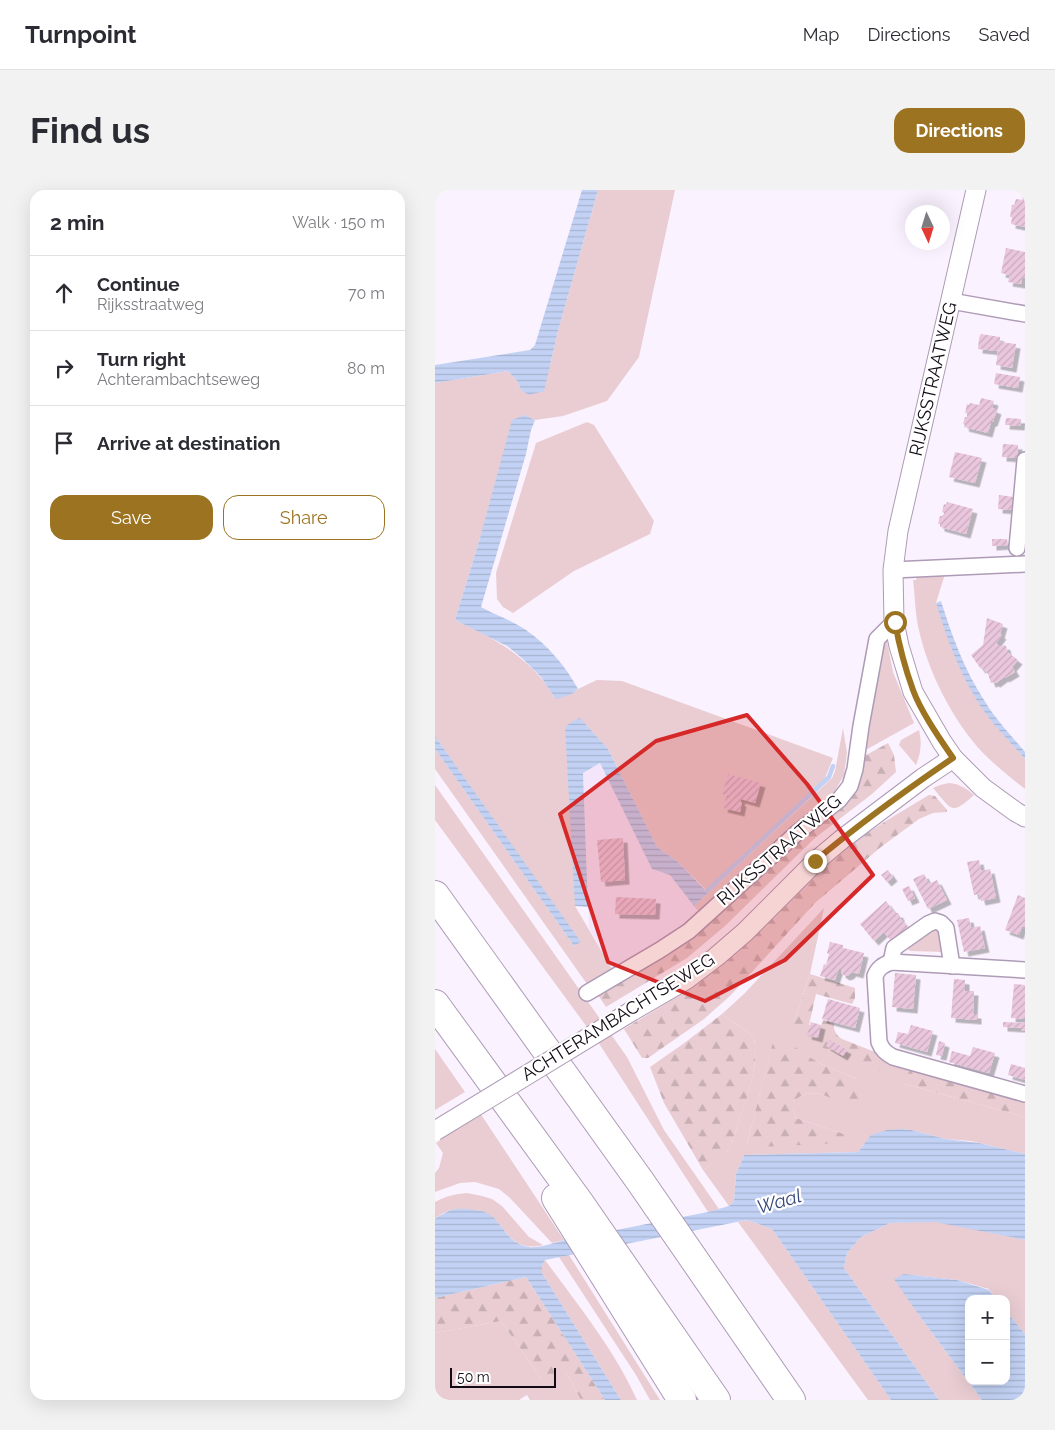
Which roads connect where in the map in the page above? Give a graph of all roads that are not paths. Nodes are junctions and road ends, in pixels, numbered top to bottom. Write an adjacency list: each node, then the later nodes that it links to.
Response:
1 (976, 190): 2 (street, RIJKSSTRAATWEG)
2 (951, 301): 3 (street); 7 (street, RIJKSSTRAATWEG)
3 (1025, 314)
4 (1025, 460): 5 (street)
5 (1017, 548)
6 (1025, 564): 7 (street)
7 (893, 570): 8 (street, RIJKSSTRAATWEG)
8 (895, 622): 9 (street, RIJKSSTRAATWEG); 15 (street, RIJKSSTRAATWEG)
9 (953, 758): 10 (street, RIJKSSTRAATWEG); 18 (street, ACHTERAMBACHTSEWEG, bridge)
10 (1025, 817)
11 (435, 895): 22 (highway)
12 (891, 962): 13 (street); 13 (street); 17 (street)
13 (952, 966): 14 (street)
14 (1025, 970)
15 (587, 993)
16 (435, 1004): 19 (highway)
17 (1025, 1094)
18 (435, 1131)
19 (622, 1282): 20 (highway); 21 (highway)
20 (681, 1400)
21 (717, 1400)
22 (791, 1400)

